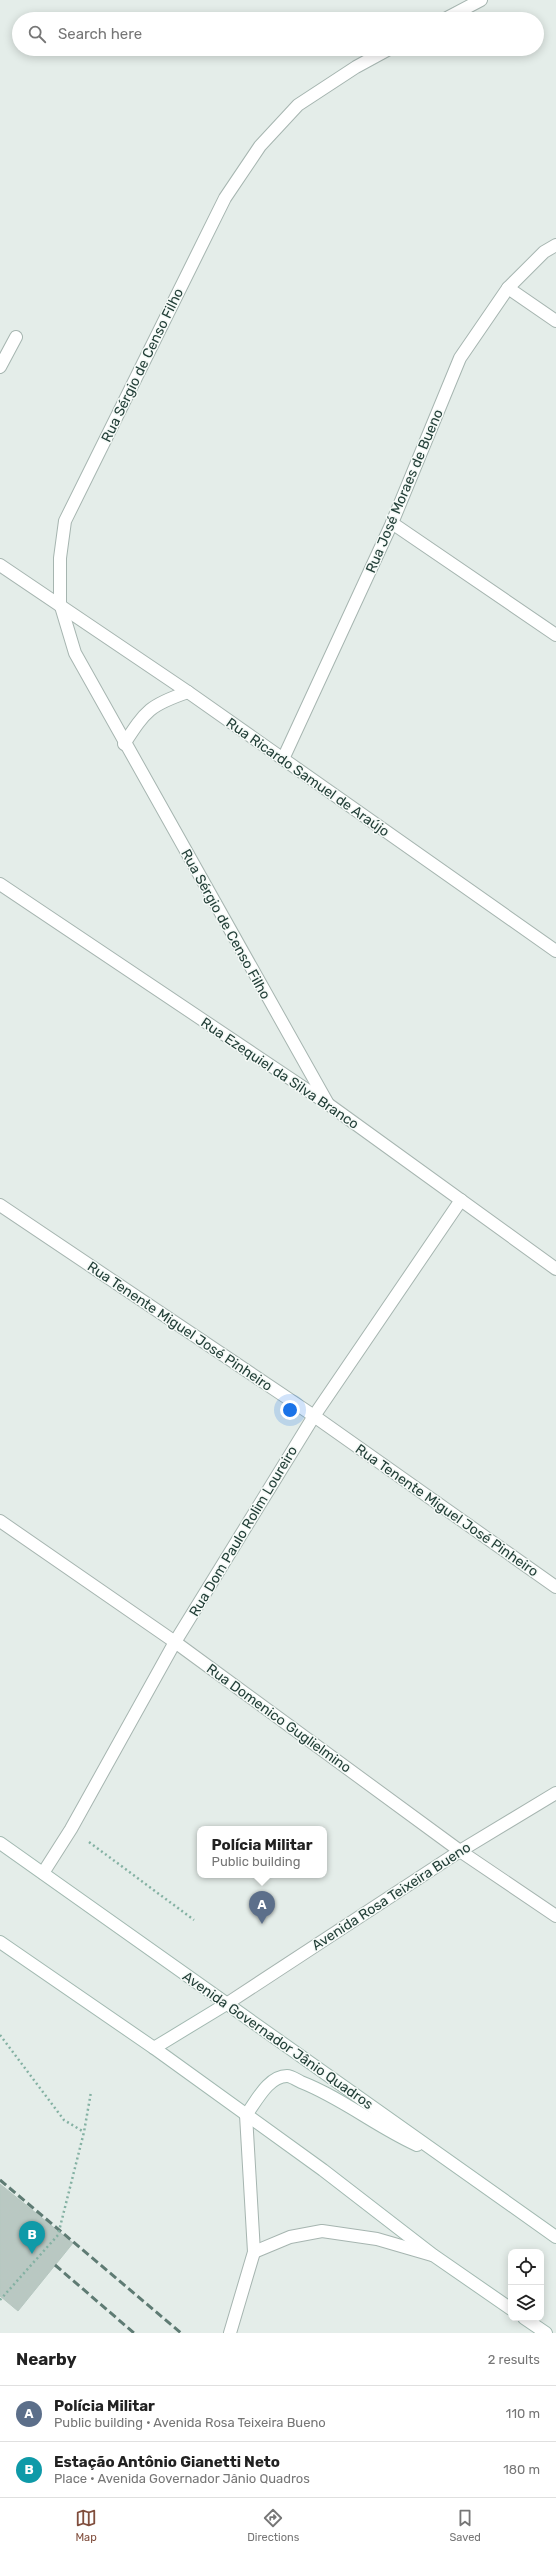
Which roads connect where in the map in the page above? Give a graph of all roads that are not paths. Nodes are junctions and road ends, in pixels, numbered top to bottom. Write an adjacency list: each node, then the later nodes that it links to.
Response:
1 (481, 0): 2 (street)
2 (459, 12)
3 (376, 56): 11 (street, Rua Sérgio de Censo Filho)
4 (556, 245): 5 (street, Rua José Moraes de Bueno)
5 (508, 288): 6 (street); 9 (street, Rua José Moraes de Bueno)
6 (556, 321)
7 (16, 337): 8 (street)
8 (0, 367)
9 (392, 523): 12 (street); 15 (street, Rua José Moraes de Bueno)
10 (0, 565): 11 (street, Rua Ricardo Samuel de Araújo)
11 (60, 604): 13 (street, Rua Ricardo Samuel de Araújo); 14 (street, Rua Sérgio de Censo Filho)
12 (556, 636)
13 (188, 692): 14 (street); 15 (street, Rua Ricardo Samuel de Araújo)
14 (124, 744): 18 (street, Rua Sérgio de Censo Filho)
15 (283, 759): 17 (street, Rua Ricardo Samuel de Araújo)
16 (0, 884): 18 (street, Rua Ezequiel da Silva Branco)
17 (556, 951)
18 (328, 1104): 19 (street, Rua Ezequiel da Silva Branco)
19 (461, 1200): 21 (street, Rua Ezequiel da Silva Branco); 22 (street, Rua Dom Paulo Rolim Loureiro)
20 (0, 1205): 22 (street, Rua Tenente Miguel José Pinheiro)
21 (556, 1269)
22 (314, 1416): 24 (street, Rua Tenente Miguel José Pinheiro); 25 (street, Rua Dom Paulo Rolim Loureiro)
23 (0, 1521): 25 (street, Rua Domenico Guglielmino)
24 (556, 1587)
25 (175, 1642): 28 (street, Rua Domenico Guglielmino); 29 (street, Rua Dom Paulo Rolim Loureiro)
26 (556, 1793): 28 (street, Avenida Rosa Teixeira Bueno)
27 (0, 1843): 29 (street, Avenida Governador Jânio Quadros)
28 (460, 1851): 30 (street, Rua Domenico Guglielmino); 32 (street, Avenida Rosa Teixeira Bueno)
29 (43, 1873): 32 (street, Avenida Governador Jânio Quadros)
30 (556, 1916)
31 (0, 1942): 33 (street)
32 (228, 2003): 33 (street, Avenida Rosa Teixeira Bueno); 35 (street, Avenida Governador Jânio Quadros)
33 (154, 2048): 34 (street)
34 (246, 2115): 35 (street); 37 (street); 38 (street)
35 (434, 2150): 36 (street, Avenida Governador Jânio Quadros)
36 (556, 2237)
37 (254, 2252): 38 (street); 42 (street)
38 (433, 2255): 39 (street)
39 (508, 2307)
40 (529, 2321): 41 (street)
41 (546, 2332)
42 (230, 2333)

